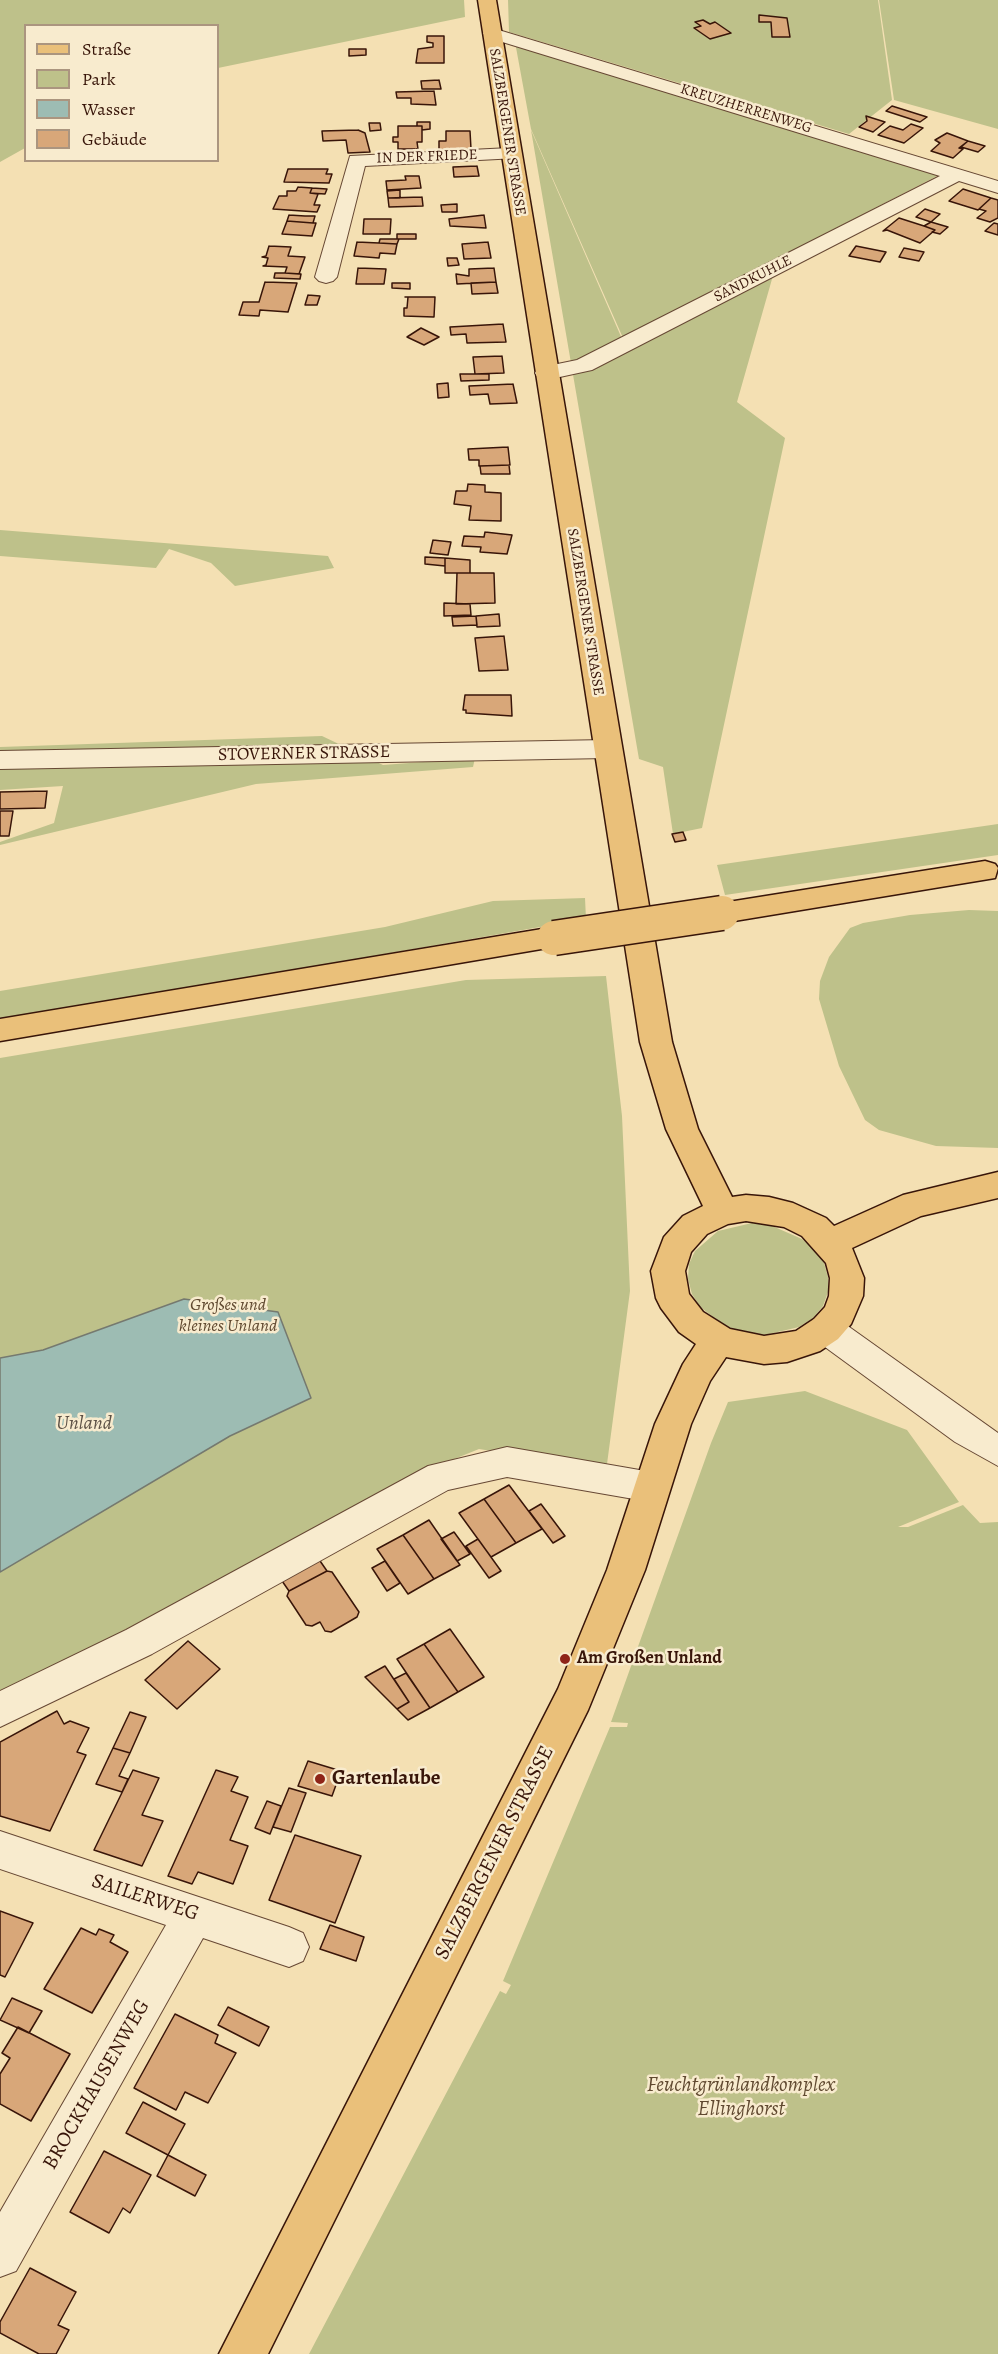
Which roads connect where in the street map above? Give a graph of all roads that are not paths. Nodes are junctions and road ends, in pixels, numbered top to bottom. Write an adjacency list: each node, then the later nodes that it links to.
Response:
1 (487, 0): 2 (main road, SALZBERGENER STRASSE)
2 (492, 33): 3 (main road, SALZBERGENER STRASSE); 4 (street, KREUZHERRENWEG)
3 (510, 154): 6 (street, IN DER FRIEDE); 7 (main road, SALZBERGENER STRASSE)
4 (956, 175): 5 (street, KREUZHERRENWEG); 7 (street, SANDKUHLE)
5 (998, 187)
6 (326, 277)
7 (546, 373): 8 (main road, SALZBERGENER STRASSE)
8 (607, 748): 9 (street, STOVERNER STRASSE); 13 (main road, SALZBERGENER STRASSE)
9 (0, 760)
10 (994, 870): 11 (main road, bridge)
11 (0, 1030)
12 (998, 1185): 14 (main road)
13 (722, 1212): 14 (main road); 16 (main road)
14 (831, 1243): 15 (main road)
15 (826, 1329): 16 (main road); 17 (street)
16 (718, 1340): 18 (main road, SALZBERGENER STRASSE)
17 (998, 1450)
18 (651, 1487): 19 (street); 24 (main road, SALZBERGENER STRASSE)
19 (0, 1710)
20 (0, 1850): 21 (street, SAILERWEG)
21 (194, 1915): 22 (street, SAILERWEG); 23 (street, BROCKHAUSENWEG)
22 (289, 1947)
23 (0, 2255)
24 (243, 2354)

